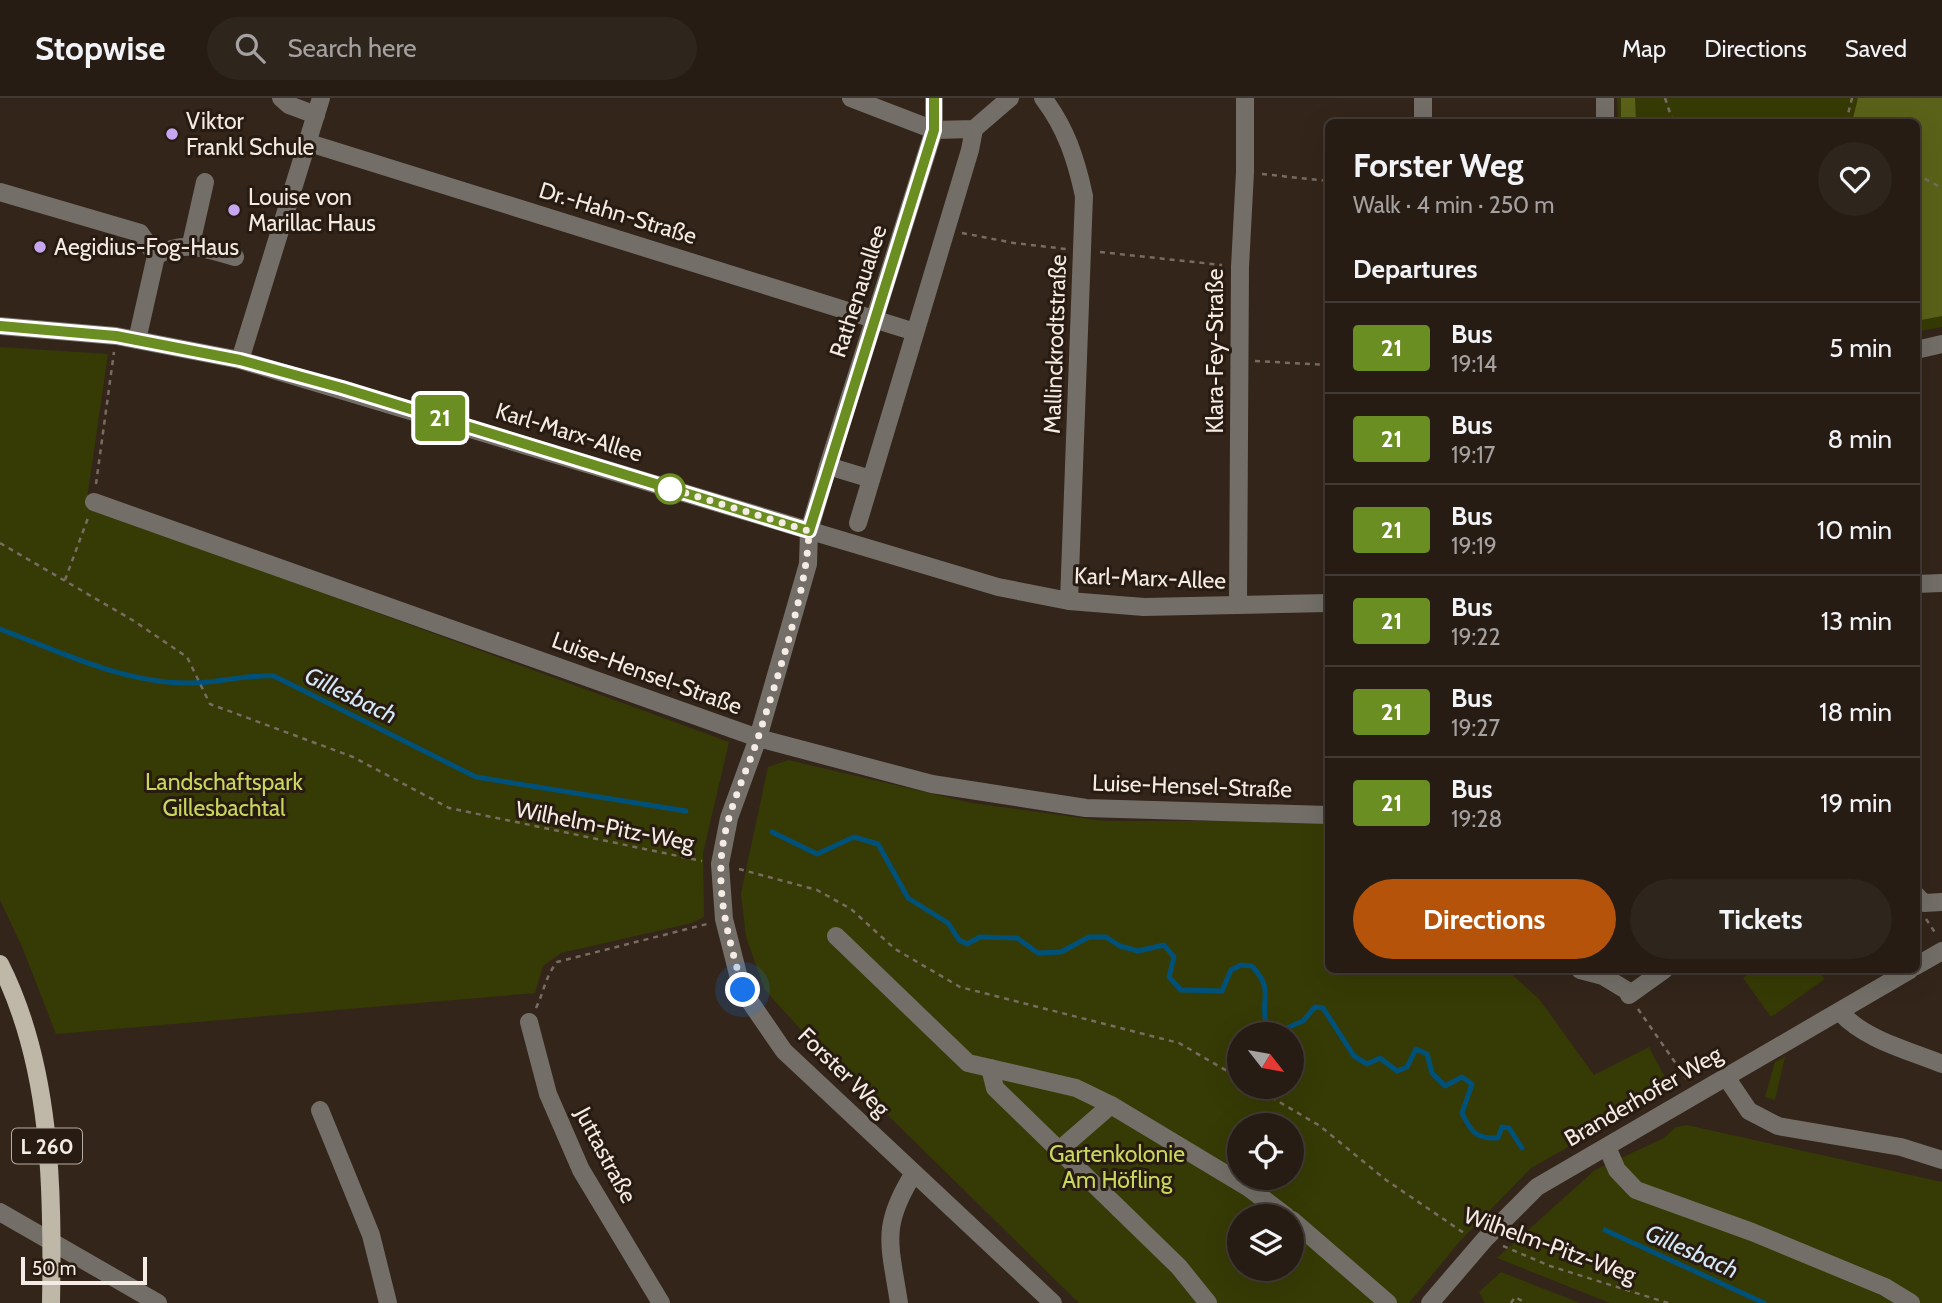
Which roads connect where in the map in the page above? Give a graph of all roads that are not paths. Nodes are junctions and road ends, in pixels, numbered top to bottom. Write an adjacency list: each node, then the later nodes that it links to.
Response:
1 (281, 98): 9 (street)
2 (851, 98): 13 (street)
3 (934, 98): 13 (street, Rathenauallee)
4 (1010, 98): 12 (street)
5 (1043, 98): 34 (street, Mallinckrodtstraße)
6 (1245, 98): 36 (street, Klara-Fey-Straße)
7 (1423, 98): 10 (street)
8 (1605, 98): 11 (street)
9 (318, 106): 14 (street)
10 (1423, 119)
11 (1605, 119)
12 (974, 129): 13 (street); 22 (street)
13 (934, 130): 20 (street, Rathenauallee)
14 (306, 142): 20 (street, Dr.-Hahn-Straße); 26 (street)
15 (205, 182): 17 (street)
16 (0, 192): 18 (street)
17 (191, 244): 18 (street); 19 (street)
18 (156, 256): 23 (street)
19 (235, 257)
20 (874, 319): 22 (street, Dr.-Hahn-Straße); 27 (street, Rathenauallee)
21 (0, 326): 23 (street, Karl-Marx-Allee)
22 (915, 332): 28 (street)
23 (137, 340): 26 (street, Karl-Marx-Allee)
24 (1942, 344): 25 (street)
25 (1920, 349)
26 (240, 360): 31 (street, Karl-Marx-Allee)
27 (828, 466): 28 (street); 31 (street, Rathenauallee)
28 (871, 479): 30 (street)
29 (94, 502): 37 (street, Luise-Hensel-Straße)
30 (858, 523)
31 (809, 531): 34 (street, Karl-Marx-Allee); 37 (street, Forster Weg)
32 (1942, 583): 33 (street)
33 (1920, 584)
34 (1069, 601): 36 (street, Karl-Marx-Allee)
35 (1325, 603): 36 (street, Karl-Marx-Allee)
36 (1238, 605)
37 (758, 738): 38 (street, Luise-Hensel-Straße); 56 (street, Forster Weg)
38 (1325, 816)
39 (836, 936): 49 (street)
40 (1942, 950): 42 (street)
41 (0, 964): 60 (main road, L 260)
42 (1920, 964)
43 (1592, 973): 44 (street)
44 (1660, 973)
45 (1905, 973): 46 (street, Branderhofer Weg)
46 (1840, 1012): 48 (street); 50 (street, Branderhofer Weg)
47 (528, 1022): 64 (street, Juttastraße)
48 (1942, 1063)
49 (990, 1068): 51 (street); 54 (street)
50 (1726, 1077): 53 (street, Branderhofer Weg); 55 (street)
51 (1111, 1105): 54 (street); 57 (street)
52 (320, 1110): 63 (street)
53 (1607, 1147): 69 (street, Branderhofer Weg); 70 (street)
54 (1058, 1151): 67 (street)
55 (1942, 1160)
56 (914, 1173): 65 (street); 66 (street, Forster Weg)
57 (1271, 1204)
58 (0, 1212): 60 (street)
59 (1304, 1230): 68 (street)
60 (52, 1243): 61 (main road, L 260); 62 (street)
61 (51, 1303)
62 (158, 1303)
63 (388, 1303)
64 (661, 1303)
65 (899, 1303)
66 (1053, 1303)
67 (1208, 1303)
68 (1388, 1303)
69 (1430, 1303)
70 (1912, 1303)

